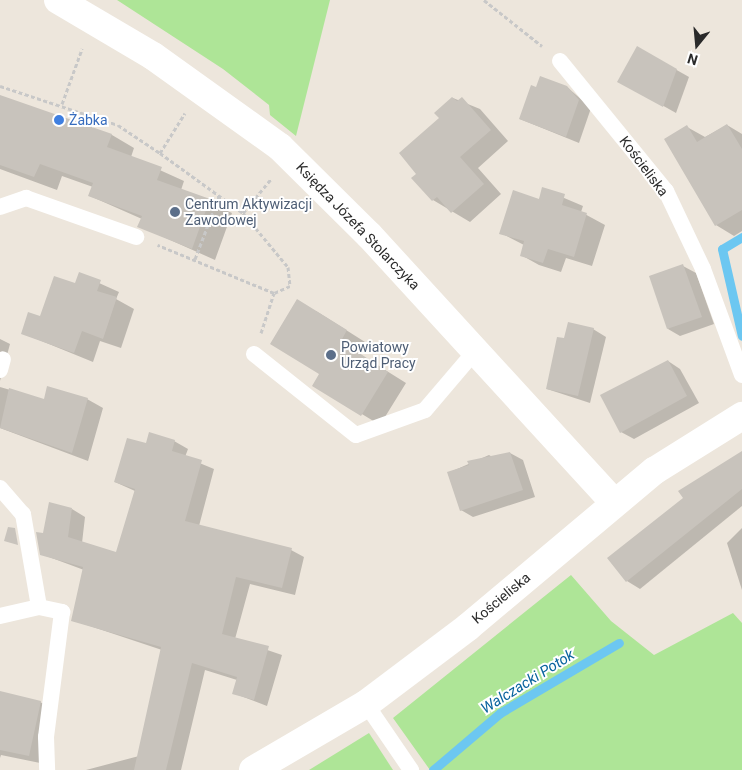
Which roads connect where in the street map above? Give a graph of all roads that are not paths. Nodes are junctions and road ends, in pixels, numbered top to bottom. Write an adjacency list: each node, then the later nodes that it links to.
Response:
1 (58, 0): 5 (street, Księdza Józefa Stolarczyka)
2 (560, 61): 7 (lane, Kościeliska)
3 (0, 207): 4 (lane)
4 (136, 237)
5 (476, 350): 6 (lane); 10 (street, Księdza Józefa Stolarczyka)
6 (254, 354)
7 (742, 375)
8 (742, 416): 10 (street, Kościeliska)
9 (0, 488): 11 (lane)
10 (614, 502): 13 (street, Kościeliska)
11 (39, 607): 12 (lane); 14 (lane)
12 (0, 616)
13 (366, 704): 15 (street, Kościeliska); 16 (lane)
14 (47, 770)
15 (253, 770)
16 (412, 770)

